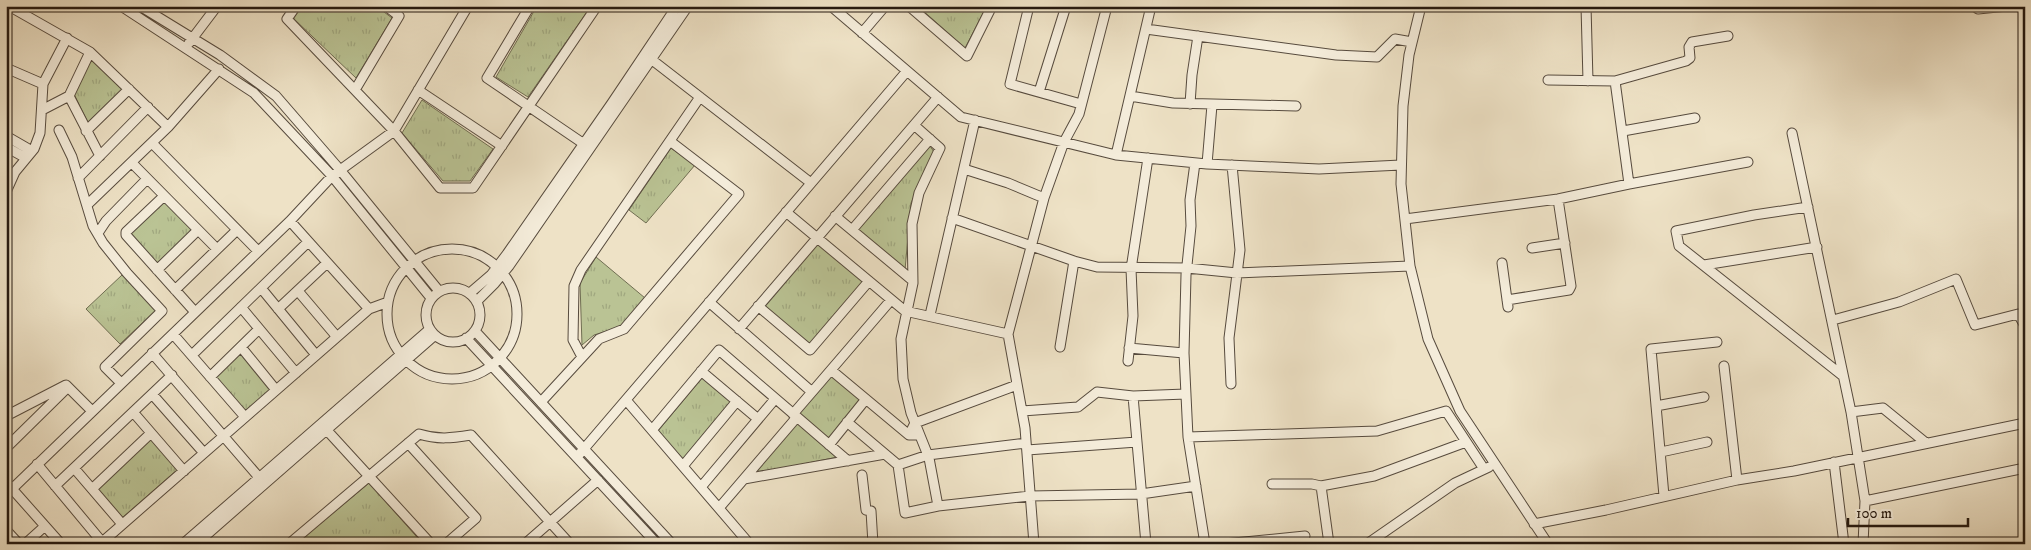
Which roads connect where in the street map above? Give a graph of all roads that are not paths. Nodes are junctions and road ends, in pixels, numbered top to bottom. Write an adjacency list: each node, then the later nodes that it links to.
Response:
1 (9, 6): 29 (street)
2 (121, 6): 31 (street)
3 (140, 6): 28 (street)
4 (217, 6): 28 (street)
5 (296, 6): 42 (street)
6 (386, 6): 42 (street)
7 (468, 6): 43 (street)
8 (530, 6): 52 (street)
9 (597, 6): 52 (street)
10 (677, 6): 33 (street)
11 (688, 6): 33 (street)
12 (830, 6): 25 (street)
13 (885, 6): 25 (street)
14 (909, 6): 15 (street)
15 (992, 6)
16 (1029, 6): 44 (street)
17 (1066, 6): 44 (street)
18 (1107, 6): 49 (street)
19 (1151, 6): 24 (street)
20 (1421, 6): 30 (street)
21 (1586, 6): 38 (street)
22 (1974, 6): 23 (street)
23 (2007, 6)
24 (1146, 29): 26 (street); 46 (street)
25 (862, 33): 36 (street)
26 (1198, 36): 30 (street); 50 (street)
27 (1728, 36): 39 (street)
28 (192, 37): 31 (street); 84 (street)
29 (67, 38): 32 (street); 40 (street)
30 (1412, 42): 82 (street)
31 (186, 47): 35 (street)
32 (90, 52): 41 (street); 45 (street)
33 (648, 57): 47 (street); 70 (street); 123 (street)
34 (6, 68): 40 (street)
35 (219, 69): 59 (street); 85 (street)
36 (906, 71): 48 (street); 88 (street)
37 (1548, 80): 38 (street)
38 (1588, 81): 39 (street)
39 (1616, 81): 63 (street)
40 (43, 84): 55 (street)
41 (128, 89): 54 (street); 61 (street)
42 (355, 90): 62 (street)
43 (418, 90): 62 (street); 71 (street)
44 (1040, 92): 49 (street)
45 (69, 96): 55 (street); 61 (street)
46 (1130, 96): 50 (street); 74 (street)
47 (700, 97): 67 (street); 88 (street)
48 (938, 97): 57 (street); 58 (street)
49 (1081, 104): 68 (street)
50 (1190, 104): 51 (street)
51 (1212, 105): 53 (street); 80 (street)
52 (529, 106): 70 (street); 71 (street)
53 (1296, 106)
54 (148, 107): 59 (street); 75 (street)
55 (42, 110): 73 (street)
56 (1695, 118): 63 (street)
57 (975, 120): 68 (street); 83 (street)
58 (914, 125): 66 (street); 97 (street)
59 (168, 127): 69 (street)
60 (59, 130): 86 (street)
61 (86, 131): 75 (street)
62 (394, 131): 71 (street); 84 (street)
63 (1623, 131): 89 (street)
64 (1792, 133): 95 (street)
65 (6, 136): 73 (street)
66 (930, 140): 103 (street); 125 (street)
67 (670, 142): 162 (street); 162 (street)
68 (1064, 142): 74 (street); 92 (street)
69 (152, 144): 79 (street); 102 (street)
70 (584, 144): 123 (street)
71 (502, 146)
72 (6, 147): 73 (street)
73 (29, 155): 90 (street)
74 (1116, 155): 76 (street)
75 (100, 156): 86 (street)
76 (1148, 158): 78 (street); 120 (street)
77 (1748, 162): 89 (street)
78 (1195, 163): 80 (street); 121 (street)
79 (132, 164): 87 (street); 94 (street)
80 (1207, 164): 81 (street)
81 (1232, 165): 82 (street); 124 (street)
82 (1401, 165): 99 (street)
83 (964, 169): 92 (street); 98 (street)
84 (341, 171): 85 (street); 113 (street)
85 (332, 176): 100 (street); 118 (street)
86 (78, 178): 94 (street)
87 (147, 179): 91 (street); 104 (street)
88 (811, 183): 96 (street)
89 (1629, 184): 93 (street)
90 (6, 192)
91 (164, 196): 101 (street); 122 (street)
92 (1044, 198): 108 (street)
93 (1558, 199): 99 (street); 107 (street)
94 (87, 205): 104 (street)
95 (1808, 207): 109 (street); 117 (street)
96 (786, 212): 105 (street); 136 (street)
97 (835, 216): 103 (street); 105 (street)
98 (952, 218): 108 (street); 143 (street)
99 (1405, 219): 119 (street)
100 (290, 221): 106 (street); 112 (street)
101 (198, 230): 111 (street); 122 (street)
102 (237, 230): 111 (street); 112 (street)
103 (852, 230): 125 (street)
104 (98, 234): 174 (street)
105 (816, 237): 126 (street); 137 (street)
106 (308, 242): 116 (street); 127 (street)
107 (1565, 243): 110 (street); 115 (street)
108 (1032, 247): 114 (street); 151 (street)
109 (1817, 247): 117 (street); 144 (street)
110 (1532, 248)
111 (217, 249): 128 (street)
112 (258, 252): 142 (street)
113 (413, 261): 118 (street); 123 (street); 130 (street)
114 (1074, 261): 120 (street); 156 (street)
115 (1502, 262)
116 (327, 263): 129 (street); 140 (street)
117 (1704, 265): 172 (street)
118 (405, 266): 132 (street); 135 (street)
119 (1410, 266): 124 (street); 226 (street)
120 (1131, 268): 121 (street); 157 (street)
121 (1187, 268): 124 (street); 159 (street)
122 (157, 270): 128 (street)
123 (500, 270): 131 (street); 134 (street); 164 (street)
124 (1237, 273): 175 (street)
125 (912, 280): 141 (street)
126 (869, 281): 133 (street); 137 (street)
127 (261, 288): 138 (street); 139 (street)
128 (175, 290): 142 (street)
129 (298, 291): 139 (street); 152 (street)
130 (439, 291): 131 (street); 132 (street)
131 (470, 294): 134 (street)
132 (431, 298): 149 (street)
133 (891, 300): 141 (street); 168 (street)
134 (477, 301): 148 (street)
135 (388, 302): 140 (street); 163 (street)
136 (708, 302): 146 (street); 186 (street)
137 (758, 306): 146 (street)
138 (241, 308): 147 (street); 161 (street)
139 (278, 309): 160 (street)
140 (369, 309): 152 (street)
141 (905, 311): 143 (street); 200 (street)
142 (195, 312): 150 (street)
143 (930, 315): 151 (street)
144 (1833, 320): 145 (street); 172 (street)
145 (2025, 326)
146 (739, 328): 179 (street)
147 (259, 329): 155 (street); 170 (street)
148 (475, 331): 153 (street); 164 (street)
149 (432, 332): 153 (street); 163 (street)
150 (173, 334): 158 (street); 161 (street)
151 (1008, 334): 176 (street)
152 (337, 337): 160 (street)
153 (466, 338): 166 (street)
154 (1717, 342): 189 (street)
155 (240, 347): 173 (street); 178 (street)
156 (1060, 347)
157 (1129, 348): 159 (street); 165 (street)
158 (152, 353): 171 (street); 174 (street)
159 (1184, 353): 181 (street)
160 (316, 355): 170 (street)
161 (192, 356): 173 (street)
162 (582, 357): 188 (street)
163 (403, 358): 166 (street); 201 (street)
164 (500, 358): 166 (street); 188 (street)
165 (1128, 361)
166 (492, 366): 221 (street)
167 (1724, 366): 238 (street)
168 (831, 370): 179 (street); 185 (street)
169 (701, 371): 184 (street); 187 (street); 202 (street)
170 (296, 373): 178 (street)
171 (172, 376): 180 (street); 205 (street)
172 (1844, 376): 193 (street)
173 (210, 377): 196 (street)
174 (121, 383): 190 (street)
175 (1231, 384)
176 (1017, 385): 191 (street); 200 (street)
177 (68, 387): 190 (street); 194 (street); 215 (street)
178 (276, 390): 196 (street)
179 (812, 392): 195 (street)
180 (152, 394): 192 (street); 218 (street)
181 (1186, 394): 182 (street); 207 (street)
182 (1133, 396): 191 (street); 208 (street)
183 (1704, 398): 189 (street)
184 (775, 399): 195 (street); 197 (street)
185 (866, 399): 198 (street); 206 (street)
186 (626, 400): 202 (street); 216 (street)
187 (737, 401): 197 (street); 227 (street)
188 (541, 402): 216 (street)
189 (1656, 406): 217 (street)
190 (92, 411): 225 (street)
191 (1022, 411): 214 (street)
192 (133, 412): 203 (street); 229 (street)
193 (1851, 412): 211 (street); 222 (street)
194 (6, 416)
195 (795, 416): 213 (street); 235 (street)
196 (245, 417): 205 (street)
197 (758, 419): 244 (street)
198 (847, 422): 213 (street); 219 (street)
199 (2025, 423): 211 (street)
200 (915, 424): 204 (street); 206 (street)
201 (324, 427): 234 (street); 236 (street)
202 (652, 430): 227 (street)
203 (151, 433): 232 (street); 245 (street)
204 (920, 435): 206 (street); 220 (street)
205 (224, 436): 218 (street); 236 (street)
206 (909, 436)
207 (1188, 437): 209 (street); 242 (street)
208 (1137, 442): 214 (street); 246 (street)
209 (1466, 442): 231 (street); 243 (street)
210 (1707, 442): 217 (street)
211 (1926, 442): 222 (street)
212 (408, 443): 234 (street); 252 (street); 267 (street)
213 (829, 445): 223 (street)
214 (1027, 447): 220 (street); 247 (street)
215 (6, 448)
216 (584, 448): 221 (street); 271 (street)
217 (1661, 452): 248 (street)
218 (204, 453): 232 (street)
219 (885, 454): 223 (street); 228 (street)
220 (928, 455): 228 (street); 250 (street)
221 (577, 457): 237 (street)
222 (1857, 457): 224 (street); 249 (street)
223 (848, 461): 235 (street)
224 (1834, 462): 238 (street); 281 (street)
225 (37, 464): 240 (street); 241 (street)
226 (1494, 464): 231 (street); 254 (street)
227 (683, 466): 244 (street)
228 (898, 466): 250 (street)
229 (74, 468): 241 (street); 245 (street)
230 (2025, 468): 249 (street)
231 (1484, 469): 258 (street)
232 (184, 471): 253 (street)
233 (862, 475): 273 (street)
234 (369, 476): 265 (street); 266 (street)
235 (744, 479): 251 (street)
236 (262, 480): 263 (street); 264 (street)
237 (598, 480): 252 (street); 270 (street)
238 (1738, 480): 248 (street)
239 (1272, 484): 243 (street)
240 (9, 485): 255 (street)
241 (55, 486): 259 (street)
242 (1196, 486): 246 (street); 276 (street)
243 (1321, 486): 278 (street)
244 (701, 487): 251 (street)
245 (92, 489): 253 (street)
246 (1141, 494): 247 (street); 275 (street)
247 (1030, 496): 250 (street); 274 (street)
248 (1664, 496): 254 (street)
249 (1865, 501): 282 (street)
250 (938, 506)
251 (719, 508): 272 (street)
252 (550, 522): 268 (street); 269 (street)
253 (122, 524): 259 (street)
254 (1534, 524): 280 (street)
255 (45, 526): 261 (street); 262 (street)
256 (6, 530): 260 (street)
257 (1305, 536): 277 (street)
258 (1377, 541): 279 (street)
259 (101, 543)
260 (18, 544)
261 (26, 544)
262 (61, 544)
263 (183, 544)
264 (196, 544)
265 (289, 544)
266 (431, 544)
267 (446, 544)
268 (525, 544)
269 (570, 544)
270 (657, 544)
271 (672, 544)
272 (745, 544)
273 (873, 544)
274 (1034, 544)
275 (1146, 544)
276 (1205, 544)
277 (1224, 544)
278 (1329, 544)
279 (1367, 544)
280 (1548, 544)
281 (1844, 544)
282 (1863, 544)

